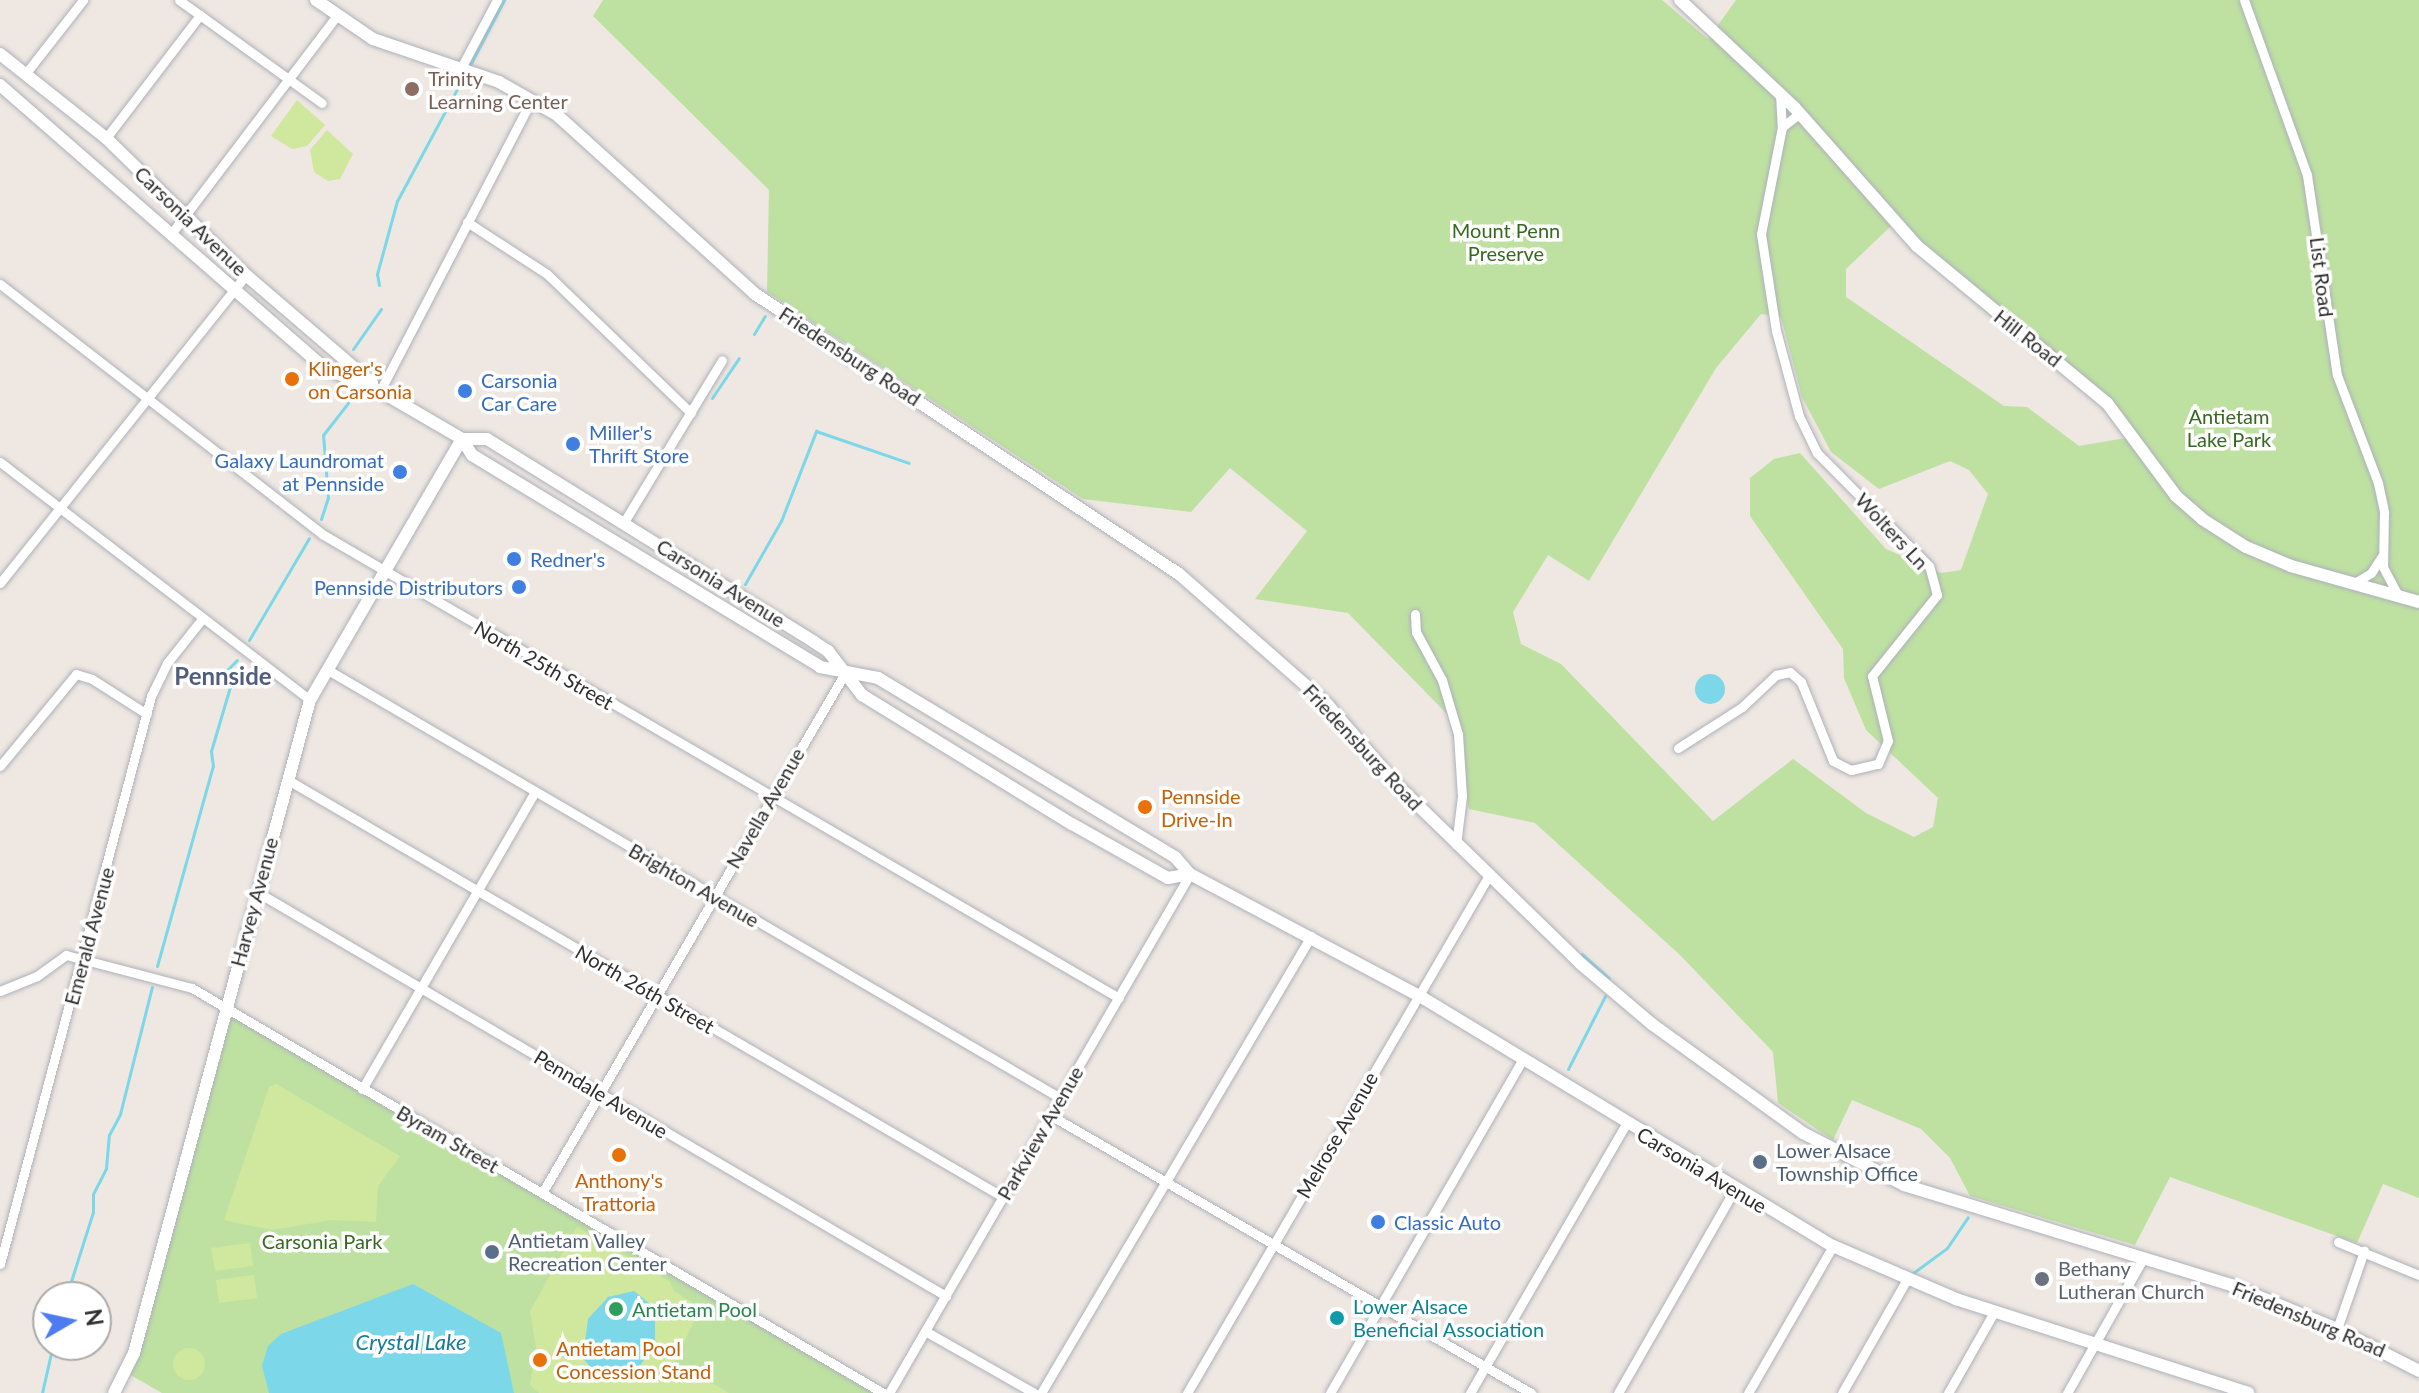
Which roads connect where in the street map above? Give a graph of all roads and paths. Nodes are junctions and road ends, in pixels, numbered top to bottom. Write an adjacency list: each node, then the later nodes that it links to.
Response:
1 (83, 0): 11 (street)
2 (179, 0): 7 (street)
3 (316, 0): 8 (street, Friedensburg Road)
4 (497, 0): 10 (street)
5 (1680, 0): 14 (street, Hill Road)
6 (2244, 0): 34 (street, List Road)
7 (200, 15): 12 (street); 19 (street)
8 (337, 15): 10 (street, Friedensburg Road); 12 (street)
9 (0, 54): 11 (street, Carsonia Avenue)
10 (461, 68): 15 (street, Friedensburg Road)
11 (26, 73): 19 (street, Carsonia Avenue)
12 (289, 78): 16 (street); 20 (street)
13 (0, 85): 22 (street, Carsonia Avenue)
14 (1780, 93): 17 (street, Hill Road); 18 (street)
15 (532, 99): 21 (street); 51 (street, Friedensburg Road)
16 (322, 103)
17 (1800, 113): 18 (street); 36 (street, Hill Road)
18 (1782, 127): 46 (street, Wolters Ln)
19 (106, 138): 20 (street, Carsonia Avenue)
20 (185, 215): 22 (street); 23 (street, Carsonia Avenue)
21 (467, 222): 27 (street); 29 (street)
22 (171, 234): 25 (street, Carsonia Avenue)
23 (246, 275): 25 (street); 27 (street, Carsonia Avenue)
24 (0, 284): 28 (street, North 25th Street)
25 (232, 291): 27 (street, Carsonia Avenue); 28 (street)
26 (722, 360): 29 (street)
27 (380, 391): 30 (street, Carsonia Avenue)
28 (147, 399): 32 (street); 35 (street, North 25th Street)
29 (691, 413): 33 (street)
30 (462, 439): 33 (street, Carsonia Avenue); 35 (street, Harvey Avenue); 43 (street, Carsonia Avenue)
31 (0, 462): 32 (street)
32 (58, 509): 37 (street); 41 (street)
33 (624, 522): 43 (street, Carsonia Avenue)
34 (2382, 556): 36 (street); 38 (street, List Road)
35 (386, 572): 42 (street, Harvey Avenue); 50 (street, North 25th Street)
36 (2356, 582): 38 (street, Hill Road)
37 (0, 583)
38 (2399, 597): 39 (street, Hill Road)
39 (2419, 602)
40 (1415, 614): 51 (street)
41 (202, 619): 44 (street); 45 (street, Emerald Avenue)
42 (328, 670): 44 (street, Harvey Avenue); 49 (street, Brighton Avenue)
43 (845, 673): 50 (street, Navella Avenue); 52 (street, Carsonia Avenue); 52 (street, Carsonia Avenue)
44 (310, 700): 48 (street, Harvey Avenue)
45 (147, 714): 47 (street); 58 (street, Emerald Avenue)
46 (1678, 748)
47 (0, 766)
48 (288, 780): 54 (street, Harvey Avenue); 55 (street, North 26th Street)
49 (534, 793): 55 (street); 56 (street, Brighton Avenue)
50 (770, 797): 56 (street, Navella Avenue); 63 (street, North 25th Street)
51 (1456, 845): 53 (street, Friedensburg Road)
52 (1190, 874): 57 (street, Carsonia Avenue); 63 (street, Parkview Avenue)
53 (1488, 877): 61 (street, Melrose Avenue); 79 (street, Friedensburg Road)
54 (257, 892): 59 (street, Penndale Avenue); 64 (street, Harvey Avenue)
55 (477, 892): 59 (street); 62 (street, North 26th Street)
56 (713, 897): 62 (street, Navella Avenue); 68 (street, Brighton Avenue)
57 (1311, 936): 61 (street, Carsonia Avenue); 71 (street)
58 (84, 959): 60 (street, Byram Street); 64 (street, Byram Street); 80 (street, Emerald Avenue)
59 (422, 987): 66 (street); 67 (street, Penndale Avenue)
60 (0, 991)
61 (1418, 995): 65 (street, Carsonia Avenue); 76 (street, Melrose Avenue)
62 (656, 996): 67 (street, Navella Avenue); 74 (street, North 26th Street)
63 (1119, 998): 68 (street, Parkview Avenue)
64 (226, 1006): 66 (street, Byram Street); 91 (street, Harvey Avenue)
65 (1522, 1060): 70 (street, Carsonia Avenue); 84 (street)
66 (362, 1089): 73 (street, Byram Street)
67 (600, 1094): 73 (street, Navella Avenue); 83 (street, Penndale Avenue)
68 (1060, 1098): 69 (street, Parkview Avenue)
69 (1050, 1115): 71 (street); 74 (street, Parkview Avenue)
70 (1626, 1124): 72 (street, Carsonia Avenue); 89 (street)
71 (1165, 1182): 76 (street); 95 (street)
72 (1735, 1189): 77 (street, Carsonia Avenue); 100 (street)
73 (542, 1193): 92 (street, Byram Street)
74 (1003, 1197): 83 (street, Parkview Avenue)
75 (2338, 1242): 78 (street)
76 (1273, 1244): 84 (street); 96 (street, Melrose Avenue)
77 (1833, 1246): 82 (street, Carsonia Avenue); 101 (street)
78 (2364, 1251): 81 (street); 86 (street)
79 (2144, 1257): 86 (street, Friedensburg Road); 88 (street)
80 (0, 1264)
81 (2419, 1275)
82 (1907, 1279): 85 (street, Carsonia Avenue); 102 (street)
83 (946, 1296): 87 (street, Parkview Avenue)
84 (1380, 1306): 89 (street); 97 (street)
85 (1994, 1312): 88 (street, Carsonia Avenue); 103 (street)
86 (2337, 1329): 90 (street, Friedensburg Road)
87 (925, 1331): 93 (street, Parkview Avenue); 94 (street)
88 (2091, 1343): 104 (street); 105 (street, Carsonia Avenue)
89 (1486, 1366): 98 (street); 99 (street)
90 (2419, 1371)
91 (114, 1393)
92 (883, 1393)
93 (889, 1393)
94 (1034, 1393)
95 (1041, 1393)
96 (1187, 1393)
97 (1330, 1393)
98 (1470, 1393)
99 (1531, 1393)
100 (1618, 1393)
101 (1748, 1393)
102 (1842, 1393)
103 (1948, 1393)
104 (2067, 1393)
105 (2248, 1393)

